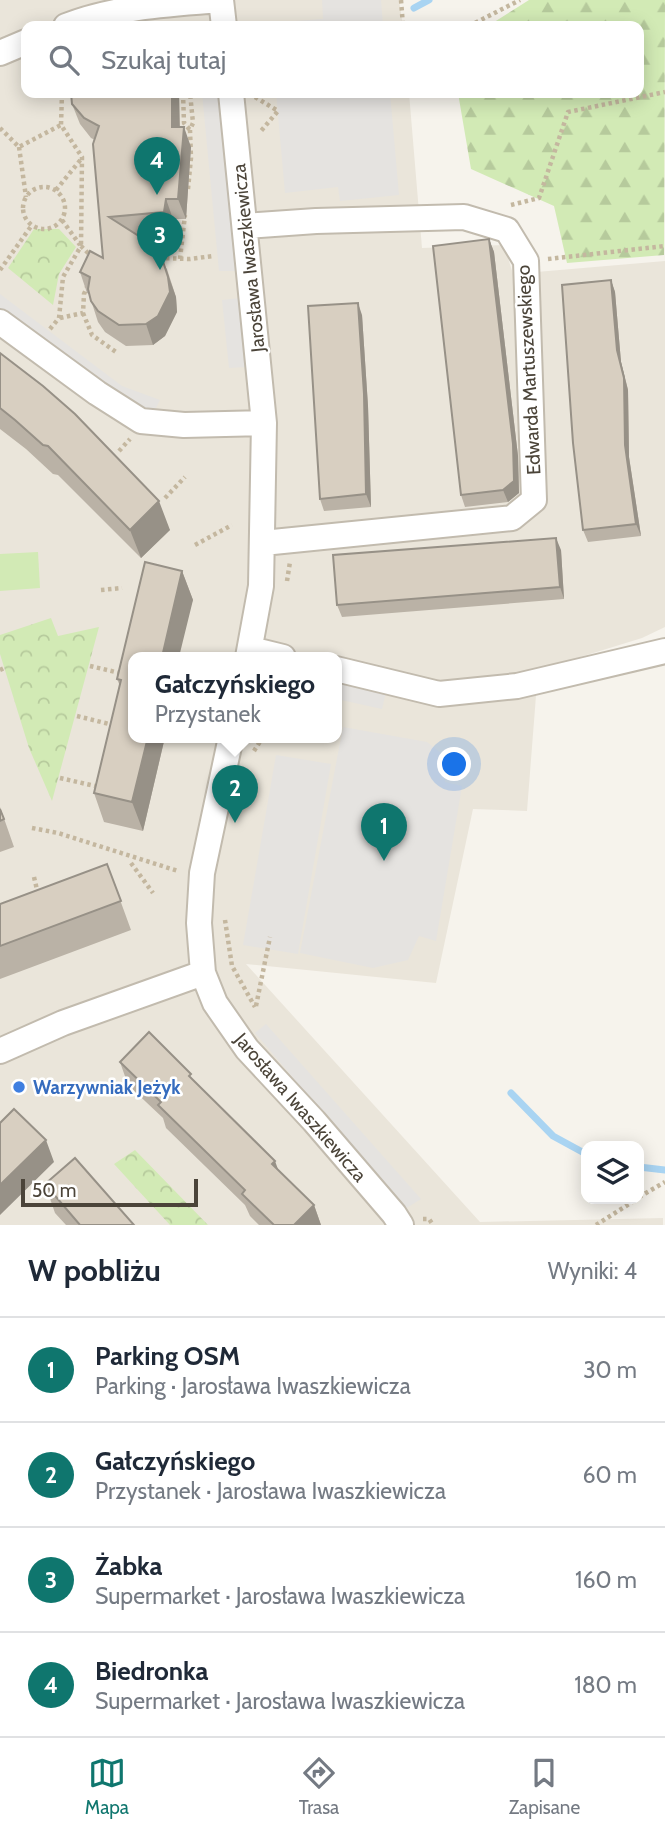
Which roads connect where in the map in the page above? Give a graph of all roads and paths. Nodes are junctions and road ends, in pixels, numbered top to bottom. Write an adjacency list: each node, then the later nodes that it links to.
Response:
1 (221, 0): 4 (street); 5 (street)
2 (401, 0): 6 (path)
3 (520, 0): 7 (path)
4 (78, 21)
5 (223, 21)
6 (403, 21)
7 (479, 21)
8 (21, 45): 9 (street)
9 (0, 53)
10 (665, 92): 11 (path)
11 (644, 96)
12 (62, 98): 20 (path)
13 (183, 98): 22 (path)
14 (190, 98): 19 (path)
15 (243, 98): 33 (street, Jarosława Iwaszkiewicza)
16 (250, 98): 23 (path)
17 (636, 98): 30 (path)
18 (199, 105): 19 (path)
19 (191, 106): 22 (path)
20 (61, 125): 24 (path); 25 (path)
21 (0, 128): 24 (path)
22 (190, 130): 27 (path)
23 (261, 131)
24 (19, 146): 28 (path)
25 (82, 158): 26 (path); 34 (path)
26 (56, 190): 28 (path); 31 (path)
27 (187, 193)
28 (26, 197): 32 (path)
29 (186, 204): 38 (path)
30 (502, 207)
31 (62, 220): 32 (path); 34 (path)
32 (32, 225): 41 (path)
33 (245, 226): 40 (street, Edwarda Martuszewskiego); 48 (street, Jarosława Iwaszkiewicza)
34 (81, 246): 39 (path); 44 (path)
35 (665, 246): 40 (path)
36 (213, 256): 38 (path)
37 (156, 257): 38 (path)
38 (180, 259)
39 (95, 260)
40 (526, 261): 52 (street, Edwarda Martuszewskiego)
41 (0, 270)
42 (90, 281): 43 (path)
43 (83, 313): 44 (path); 47 (path)
44 (59, 318): 46 (path)
45 (0, 322): 48 (street)
46 (50, 329)
47 (116, 352)
48 (264, 423): 52 (street, Jarosława Iwaszkiewicza)
49 (185, 477): 50 (path)
50 (165, 498)
51 (233, 525): 53 (path)
52 (263, 543): 57 (street, Jarosława Iwaszkiewicza)
53 (195, 545)
54 (122, 588): 55 (path)
55 (101, 590)
56 (665, 651): 59 (street)
57 (249, 652)
58 (90, 666): 60 (path)
59 (342, 670)
60 (120, 673)
61 (77, 716): 62 (path)
62 (109, 724)
63 (230, 743): 76 (street, Jarosława Iwaszkiewicza)
64 (259, 743): 65 (path)
65 (251, 755)
66 (60, 778): 67 (path)
67 (94, 786)
68 (32, 828): 70 (path)
69 (131, 863): 72 (path)
70 (178, 871)
71 (34, 877): 73 (path)
72 (153, 893)
73 (39, 898)
74 (225, 916): 75 (path)
75 (270, 937)
76 (203, 973): 77 (street); 82 (street, Jarosława Iwaszkiewicza)
77 (0, 1051)
78 (665, 1182): 79 (path)
79 (644, 1194)
80 (629, 1204): 84 (path)
81 (429, 1219): 83 (path)
82 (401, 1225)
83 (432, 1225)
84 (596, 1225)

